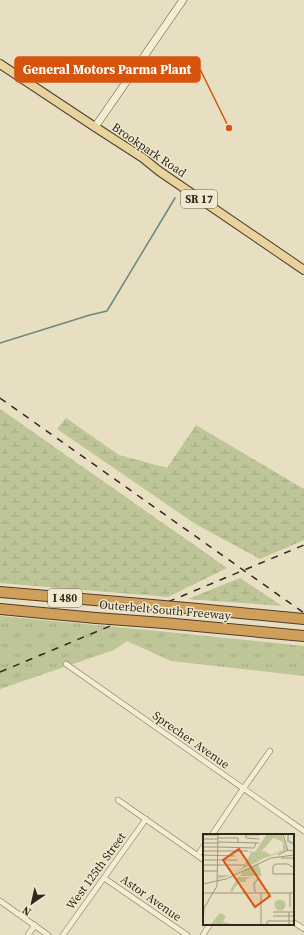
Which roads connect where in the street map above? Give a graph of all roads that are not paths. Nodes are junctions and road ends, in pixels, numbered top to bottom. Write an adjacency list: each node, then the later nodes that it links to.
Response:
1 (183, 0): 3 (main road)
2 (0, 64): 3 (main road, Brookpark Road / SR 17)
3 (95, 128): 4 (main road, Brookpark Road / SR 17)
4 (304, 270)
5 (0, 592): 7 (highway, Outerbelt South Freeway / I 480, bridge)
6 (0, 609): 8 (highway, Outerbelt South Freeway / I 480, bridge)
7 (304, 619)
8 (304, 636)
9 (66, 664): 11 (street, Sprecher Avenue)
10 (270, 751): 11 (street)
11 (243, 789): 14 (street, Sprecher Avenue); 15 (street)
12 (118, 800): 13 (street)
13 (146, 819): 17 (street); 19 (street, West 125th Street)
14 (304, 831)
15 (213, 834)
16 (203, 848): 17 (street)
17 (198, 855): 18 (street)
18 (203, 859)
19 (104, 878): 27 (street, West 125th Street); 28 (street, Astor Avenue)
20 (0, 901): 22 (street)
21 (294, 923): 24 (street)
22 (35, 925): 25 (street); 26 (street)
23 (209, 925): 29 (street)
24 (304, 929)
25 (28, 935)
26 (48, 935)
27 (63, 935)
28 (187, 935)
29 (203, 935)

